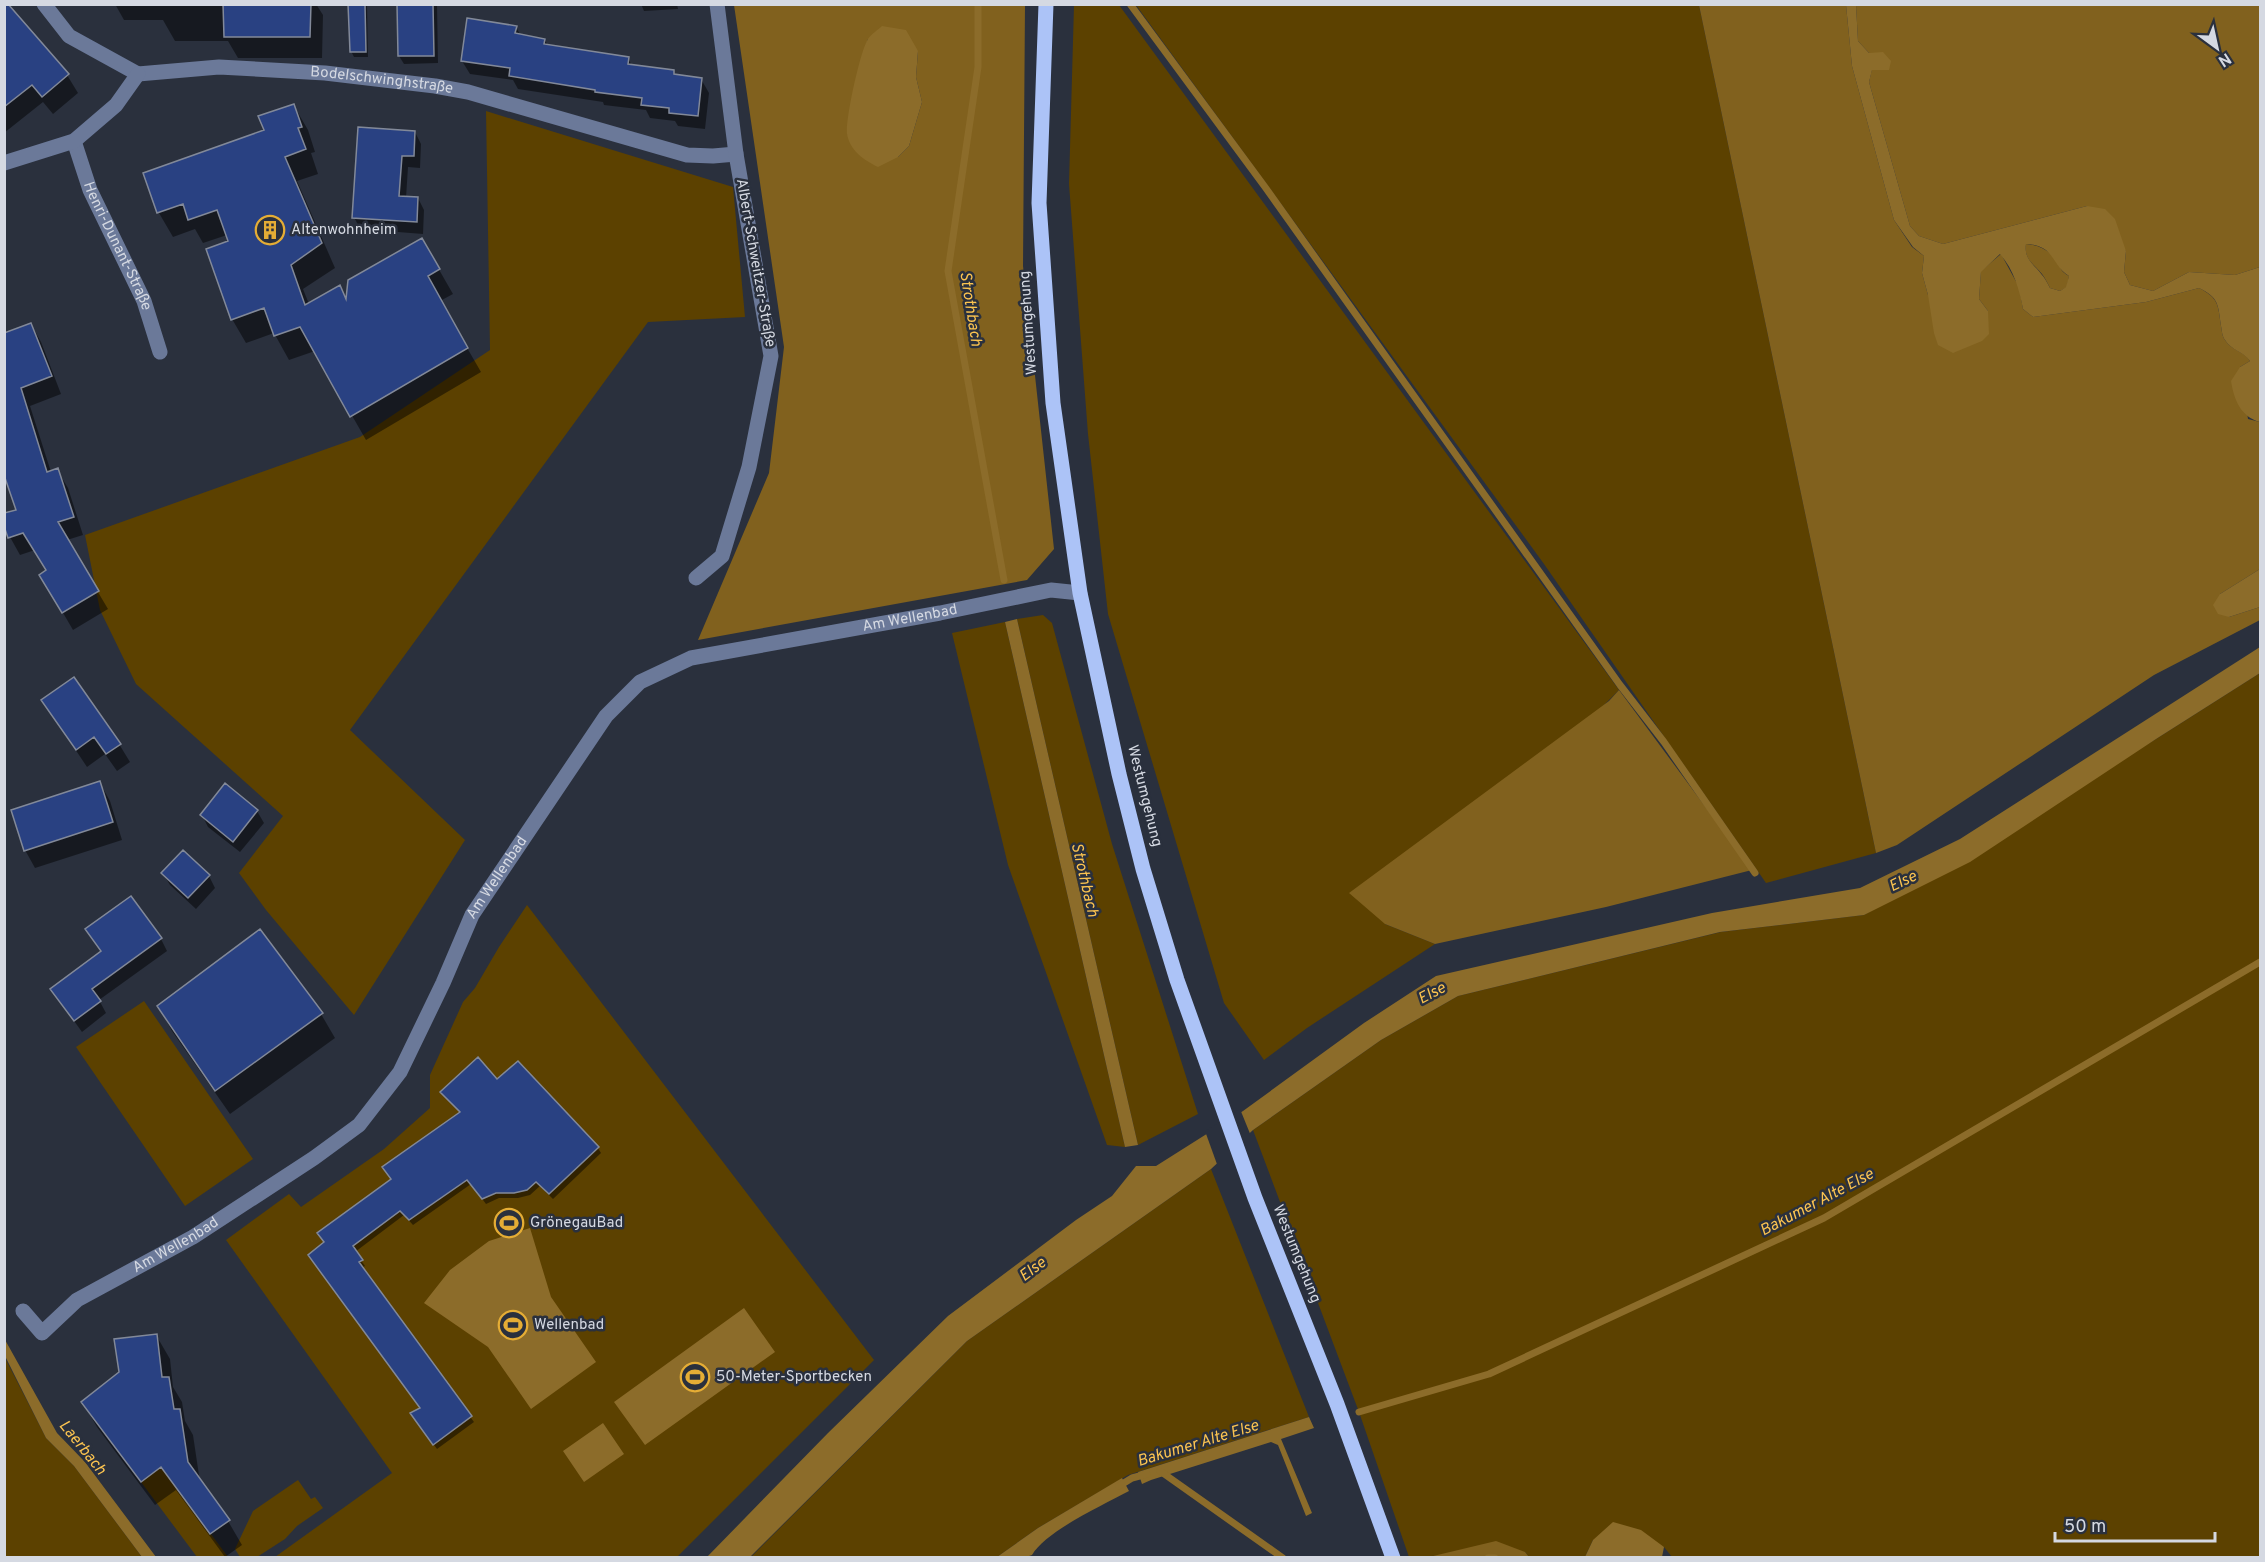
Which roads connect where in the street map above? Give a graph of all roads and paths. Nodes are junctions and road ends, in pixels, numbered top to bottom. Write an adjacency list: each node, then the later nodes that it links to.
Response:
1 (44, 4): 4 (street)
2 (717, 4): 6 (street, Albert-Schweitzer-Straße)
3 (1046, 4): 10 (main road, Westumgehung)
4 (138, 74): 5 (street); 6 (street, Bodelschwinghstraße)
5 (75, 141): 7 (street); 8 (street, Henri-Dunant-Straße)
6 (736, 154): 9 (street, Albert-Schweitzer-Straße)
7 (4, 162)
8 (160, 352)
9 (696, 578)
10 (1080, 592): 11 (street, Am Wellenbad); 12 (main road, Westumgehung)
11 (23, 1311)
12 (1393, 1557)

